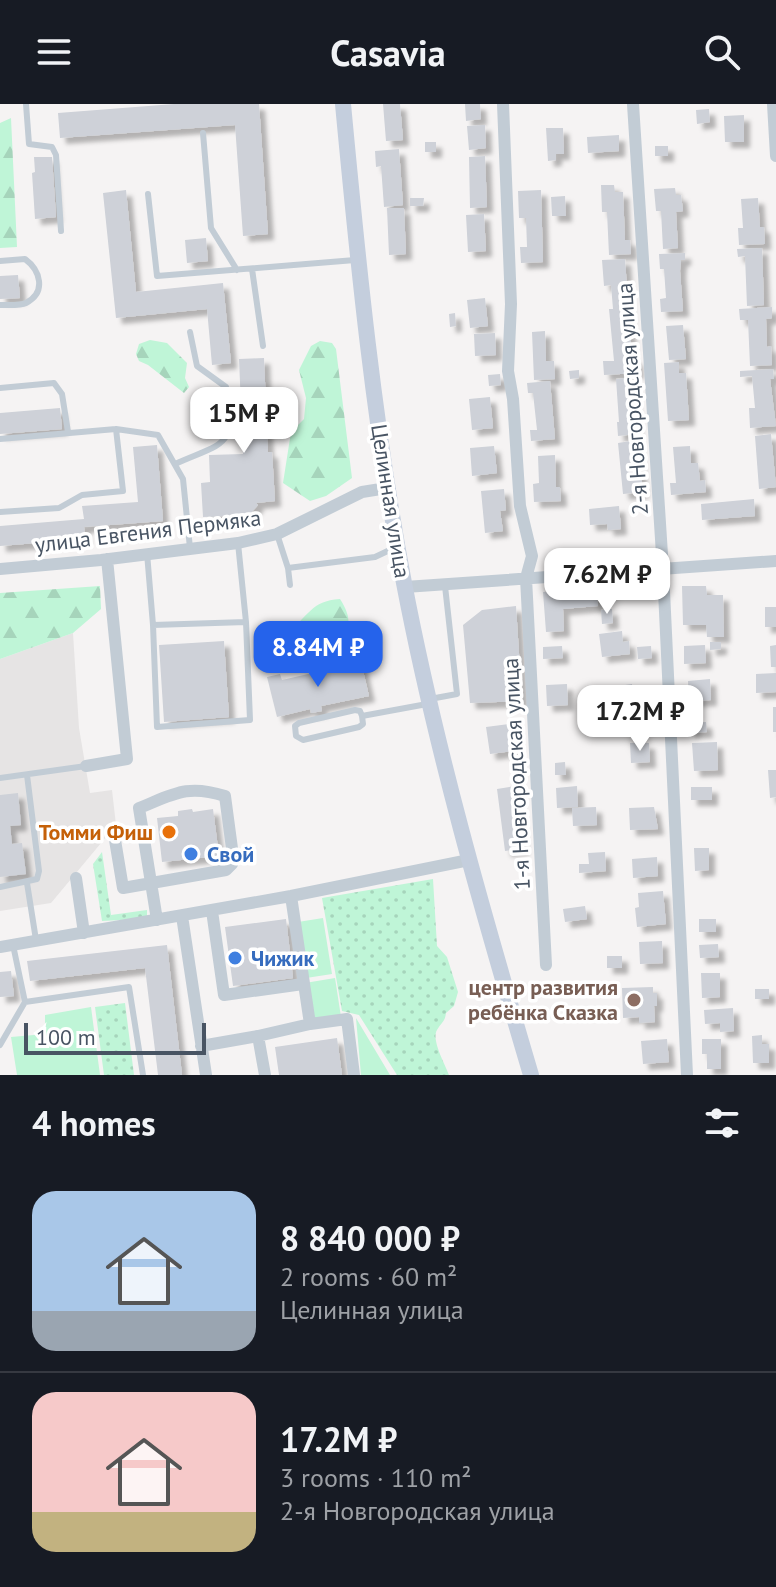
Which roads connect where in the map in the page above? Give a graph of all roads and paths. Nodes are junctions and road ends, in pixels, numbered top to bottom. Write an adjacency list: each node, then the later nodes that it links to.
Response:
1 (26, 104): 9 (lane)
2 (343, 104): 10 (main road, Целинная улица)
3 (503, 104): 34 (street, 1-я Новгородская улица)
4 (633, 104): 33 (street, 2-я Новгородская улица)
5 (773, 104): 7 (street)
6 (203, 133): 13 (lane)
7 (776, 156)
8 (148, 194): 13 (lane)
9 (61, 231)
10 (357, 260): 12 (lane); 22 (main road, Целинная улица)
11 (0, 261): 14 (lane)
12 (252, 269): 13 (lane); 16 (lane)
13 (237, 270)
14 (0, 305)
15 (190, 332): 21 (lane)
16 (263, 346)
17 (0, 388): 19 (lane)
18 (116, 429): 19 (lane); 21 (lane); 23 (lane)
19 (68, 432): 20 (lane)
20 (0, 439)
21 (175, 464): 27 (lane)
22 (387, 488): 24 (street, улица Евгения Пермяка); 26 (main road, Целинная улица)
23 (0, 512)
24 (277, 534): 25 (street, улица Евгения Пермяка); 31 (lane)
25 (238, 543): 27 (street, улица Евгения Пермяка); 38 (lane)
26 (397, 547): 31 (lane); 37 (main road, Целинная улица)
27 (190, 548): 28 (street, улица Евгения Пермяка)
28 (147, 553): 29 (street, улица Евгения Пермяка); 39 (lane)
29 (107, 559): 32 (street, улица Евгения Пермяка); 42 (street)
30 (776, 561): 33 (street)
31 (288, 568): 36 (lane)
32 (0, 569)
33 (663, 570): 34 (street); 71 (street, 2-я Новгородская улица)
34 (526, 578): 35 (street); 58 (street, 1-я Новгородская улица)
35 (445, 582): 37 (street); 40 (lane)
36 (290, 585)
37 (405, 587): 40 (main road, Целинная улица)
38 (246, 622): 39 (lane); 39 (lane)
39 (153, 625)
40 (430, 701): 41 (lane); 46 (main road, Целинная улица)
41 (362, 716): 41 (lane)
42 (86, 766): 43 (lane)
43 (27, 775): 44 (lane); 48 (lane)
44 (0, 778)
45 (114, 834): 49 (street)
46 (469, 860): 51 (street); 70 (main road, Целинная улица)
47 (76, 878): 55 (street)
48 (27, 883): 50 (lane); 56 (lane)
49 (152, 884): 49 (street); 54 (street)
50 (0, 887)
51 (291, 896): 52 (street); 59 (street)
52 (212, 911): 53 (street); 59 (street)
53 (182, 916): 54 (street); 65 (street)
54 (157, 920): 55 (street)
55 (84, 933): 56 (street)
56 (36, 940): 57 (street)
57 (7, 946): 60 (lane)
58 (546, 965)
59 (303, 984): 61 (street)
60 (25, 1002): 62 (lane); 66 (lane)
61 (310, 1024): 63 (street); 69 (street)
62 (3, 1034): 64 (lane)
63 (258, 1036): 65 (street); 68 (street)
64 (0, 1045)
65 (201, 1046): 67 (street)
66 (143, 1075)
67 (206, 1075)
68 (265, 1075)
69 (354, 1075)
70 (530, 1075)
71 (687, 1075)

